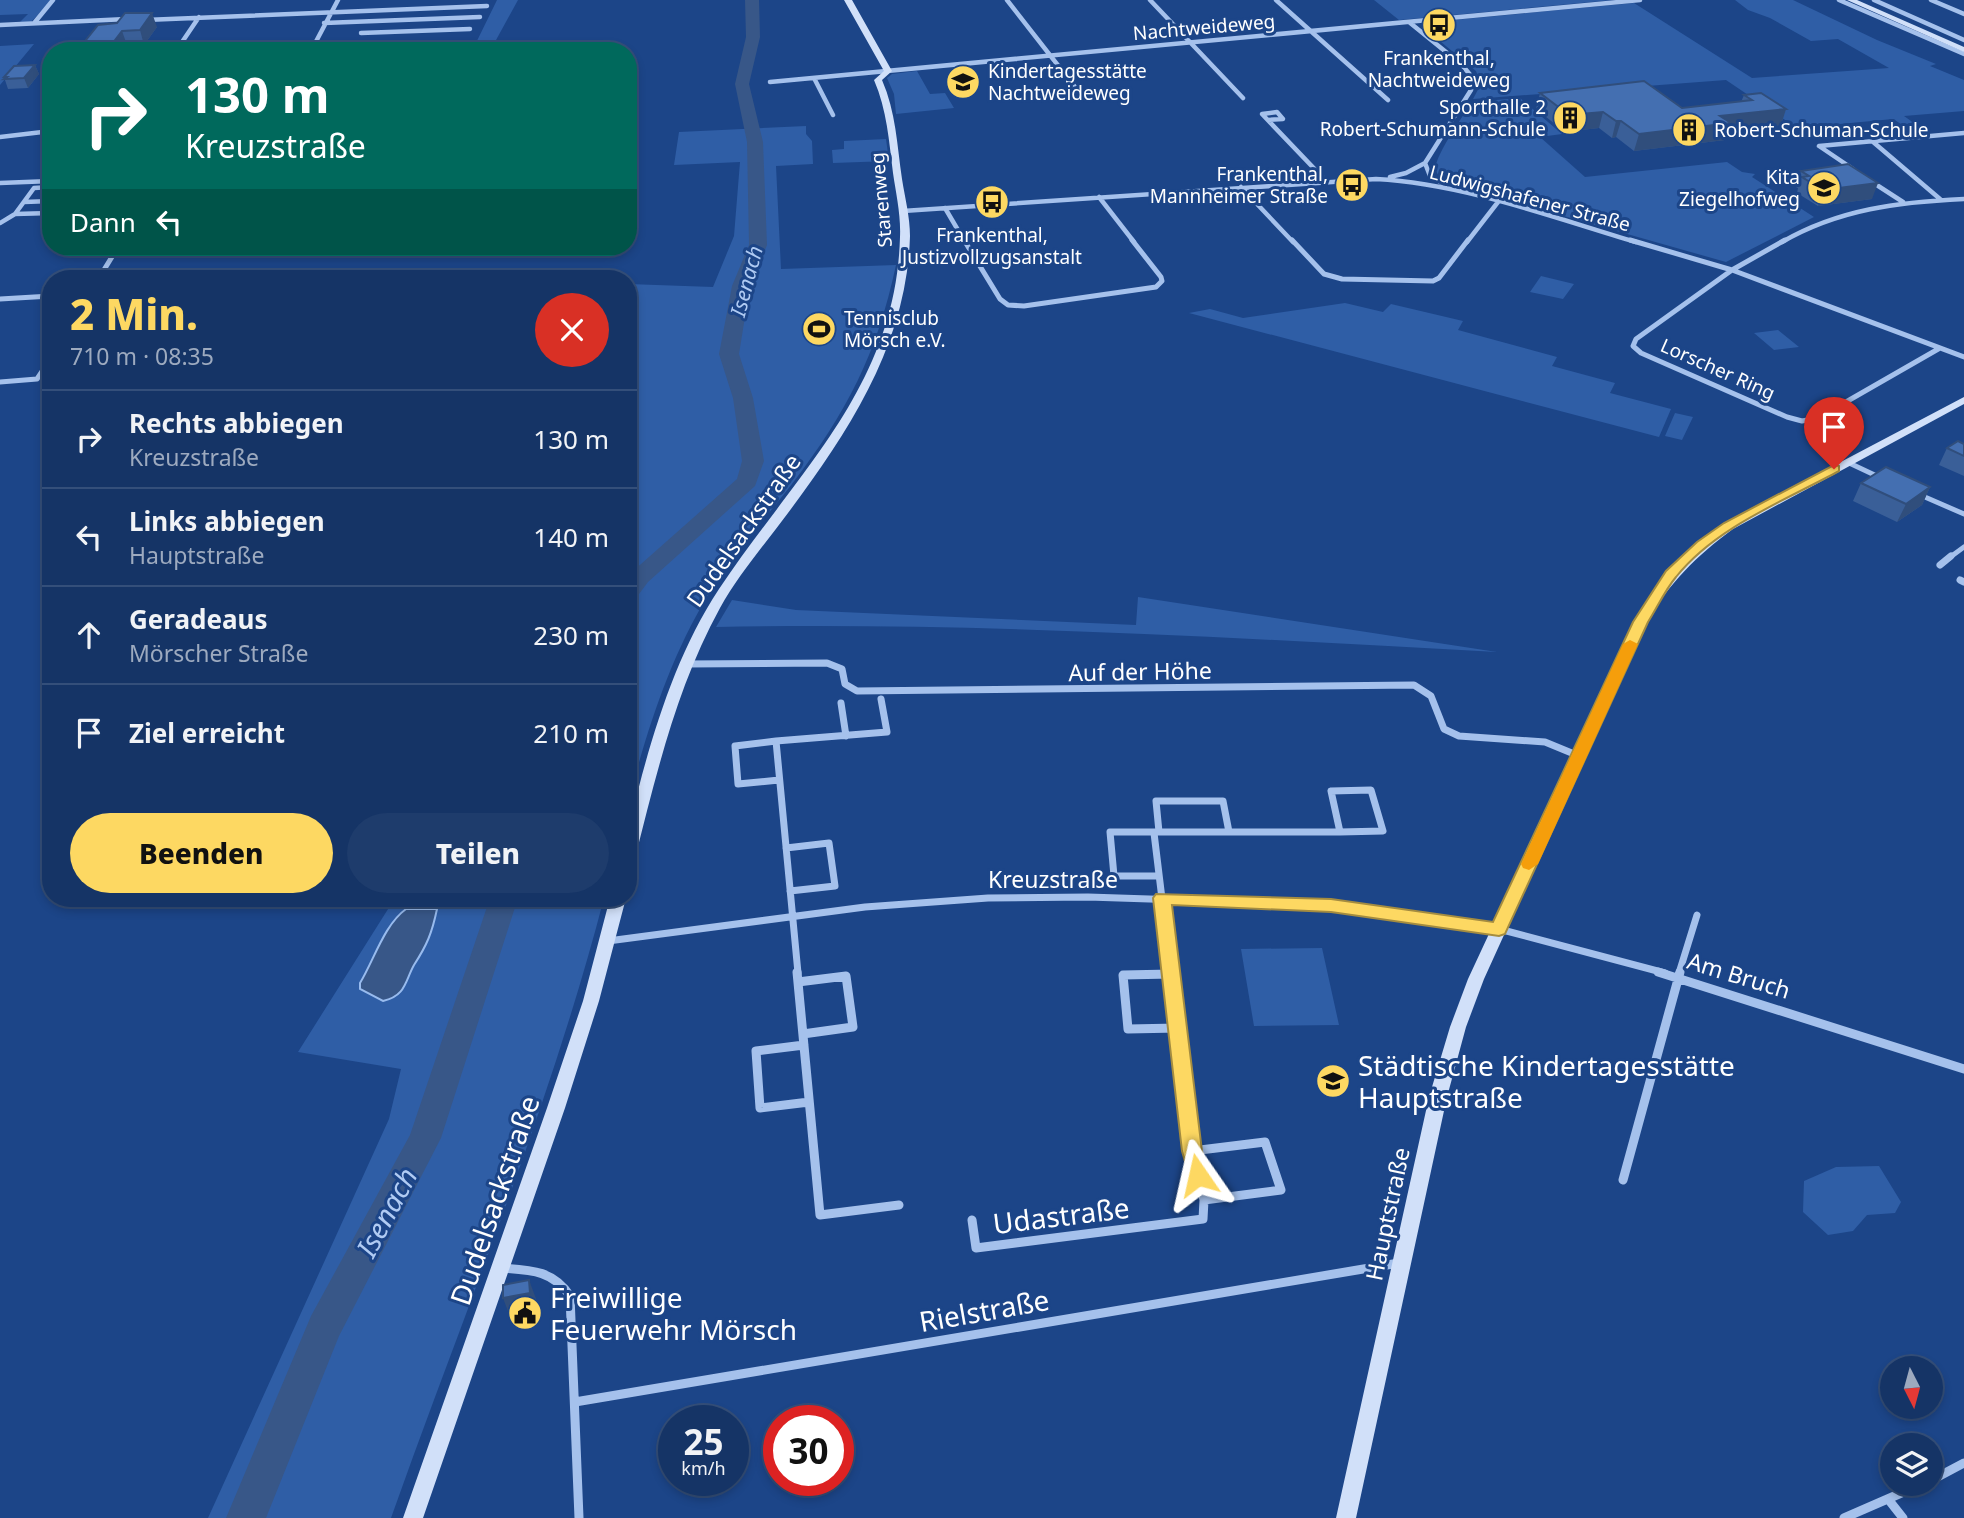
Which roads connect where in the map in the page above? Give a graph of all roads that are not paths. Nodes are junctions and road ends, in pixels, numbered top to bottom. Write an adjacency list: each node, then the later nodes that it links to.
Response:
1 (53, 0): 22 (street)
2 (338, 0): 12 (street)
3 (848, 0): 40 (street)
4 (1007, 0): 39 (street)
5 (1150, 0): 37 (street)
6 (1276, 0): 30 (street)
7 (1640, 0): 25 (street, Nachtweideweg)
8 (1839, 0): 38 (street)
9 (1851, 0): 38 (street)
10 (1874, 0): 32 (street)
11 (1931, 0): 16 (street)
12 (333, 3): 15 (street)
13 (487, 6): 14 (street)
14 (423, 9): 15 (street); 21 (street)
15 (330, 12): 17 (street); 26 (street)
16 (1964, 14)
17 (199, 17): 20 (street); 33 (street)
18 (480, 17): 21 (street)
19 (141, 18): 20 (street)
20 (184, 18): 23 (street)
21 (419, 19): 24 (street); 29 (street)
22 (35, 22): 23 (street); 27 (street)
23 (66, 22): 27 (street)
24 (366, 22): 26 (street); 31 (street)
25 (1408, 22): 30 (street, Nachtweideweg); 54 (street)
26 (324, 23): 34 (street)
27 (0, 25)
28 (470, 29): 29 (street)
29 (413, 31): 31 (street); 36 (street)
30 (1311, 31): 37 (street, Nachtweideweg); 47 (street)
31 (361, 33): 35 (street)
32 (1964, 40)
33 (182, 42)
34 (315, 42)
35 (356, 42)
36 (408, 42)
37 (1191, 42): 39 (street, Nachtweideweg); 46 (street)
38 (1964, 52)
39 (1051, 56): 40 (street, Nachtweideweg); 45 (street)
40 (888, 71): 41 (street, Nachtweideweg); 43 (street)
41 (856, 74): 42 (street, Nachtweideweg); 43 (street)
42 (814, 78): 44 (street, Nachtweideweg); 48 (street)
43 (878, 80): 70 (street, Starenweg)
44 (770, 82)
45 (1078, 91)
46 (1243, 98)
47 (1388, 100)
48 (833, 114)
49 (1268, 120): 57 (street)
50 (42, 132): 52 (street)
51 (1964, 133): 53 (street)
52 (0, 137)
53 (1872, 141): 63 (street); 68 (street)
54 (1425, 163): 55 (street); 61 (street)
55 (1376, 178): 57 (street, Ludwigshafener Straße); 61 (street, Ludwigshafener Straße)
56 (42, 181): 58 (street)
57 (1327, 182): 59 (street, Ludwigshafener Straße)
58 (0, 183)
59 (1241, 187): 62 (street, Ludwigshafener Straße); 67 (street)
60 (42, 188): 66 (street)
61 (1452, 188): 67 (street, Ludwigshafener Straße)
62 (1099, 197): 69 (street, Ludwigshafener Straße); 69 (street)
63 (1941, 199): 64 (street); 68 (street)
64 (1964, 199)
65 (42, 201): 66 (street)
66 (24, 202): 72 (street)
67 (1498, 202): 74 (street, Ludwigshafener Straße)
68 (1903, 202): 74 (street)
69 (944, 208): 70 (street, Ludwigshafener Straße)
70 (903, 211): 79 (street, Starenweg)
71 (42, 214): 72 (street)
72 (15, 215): 73 (street)
73 (0, 223)
74 (1732, 270): 77 (street, Ludwigshafener Straße); 77 (street, Lorscher Ring)
75 (42, 297): 76 (street)
76 (0, 299)
77 (1940, 348): 78 (street, Ludwigshafener Straße)
78 (1964, 357)
79 (880, 358): 89 (street, Dudelsackstraße)
80 (42, 372): 81 (street)
81 (0, 382)
82 (1964, 400): 83 (street, Hauptstraße)
83 (1847, 462): 84 (street); 94 (street, Hauptstraße)
84 (1895, 484)
85 (1906, 489): 86 (street)
86 (1964, 514)
87 (1964, 547): 88 (street)
88 (1940, 565)
89 (685, 664): 94 (street, Auf der Höhe); 96 (street, Dudelsackstraße)
90 (881, 699): 92 (street)
91 (841, 703): 92 (street)
92 (846, 736): 93 (street)
93 (776, 741): 95 (street); 95 (street)
94 (1580, 756): 107 (street, Hauptstraße)
95 (779, 780): 100 (street)
96 (637, 823)
97 (1156, 832): 98 (street); 98 (street); 101 (street); 101 (street)
98 (1229, 832): 99 (street)
99 (1340, 832): 99 (street)
100 (786, 848): 102 (street); 102 (street)
101 (1159, 876): 103 (street)
102 (790, 891): 106 (street)
103 (1162, 898): 106 (street, Kreuzstraße); 107 (street, Kreuzstraße); 109 (street)
104 (616, 907): 108 (street, Dudelsackstraße)
105 (1697, 915): 110 (street)
106 (792, 916): 108 (street, Kreuzstraße); 111 (street)
107 (1499, 929): 110 (street, Am Bruch); 122 (street, Hauptstraße)
108 (608, 940): 123 (street, Dudelsackstraße)
109 (1171, 974): 112 (street); 112 (street)
110 (1678, 977): 115 (street, Am Bruch); 118 (street)
111 (798, 982): 113 (street); 113 (street)
112 (1178, 1028): 117 (street)
113 (803, 1034): 114 (street)
114 (804, 1045): 116 (street); 116 (street)
115 (1964, 1069)
116 (809, 1101): 120 (street)
117 (1192, 1151): 119 (street); 119 (street)
118 (1623, 1180)
119 (1204, 1200): 121 (street, Udastraße)
120 (900, 1205)
121 (972, 1220)
122 (1401, 1263): 124 (street, Rielstraße); 131 (street, Hauptstraße)
123 (500, 1268): 124 (street); 129 (street, Dudelsackstraße)
124 (575, 1402): 130 (street)
125 (1964, 1463): 126 (street)
126 (1943, 1474)
127 (1895, 1496): 128 (street)
128 (1888, 1499): 132 (street); 133 (street)
129 (413, 1518)
130 (579, 1518)
131 (1346, 1518)
132 (1844, 1518)
133 (1903, 1518)

